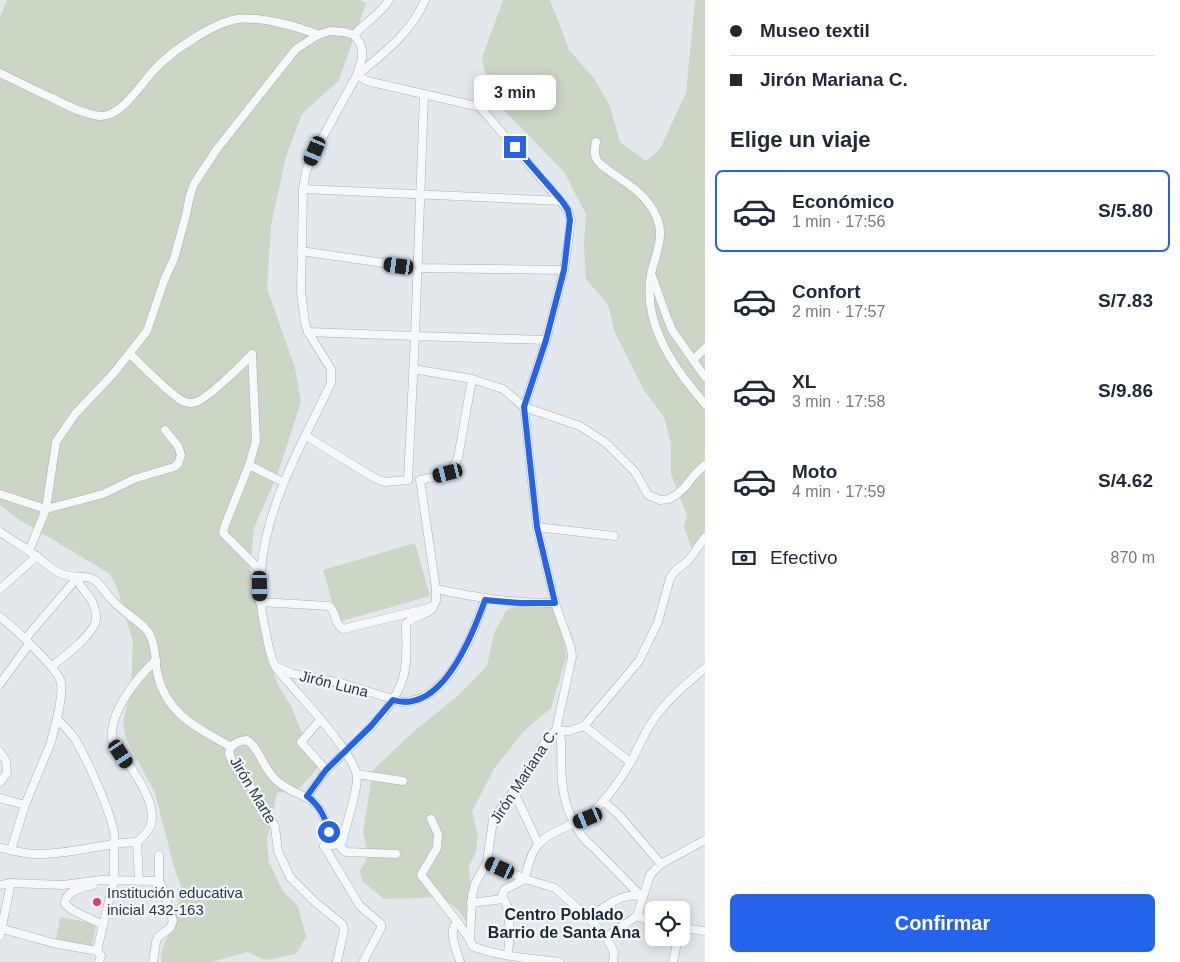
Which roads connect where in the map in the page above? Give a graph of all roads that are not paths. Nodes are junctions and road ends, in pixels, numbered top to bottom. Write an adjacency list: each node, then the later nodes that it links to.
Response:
1 (389, 0): 4 (street)
2 (425, 0): 6 (street)
3 (318, 35): 4 (street); 5 (street); 20 (street)
4 (354, 35): 6 (street)
5 (0, 73)
6 (357, 76): 7 (street, Jirón Mariana C.); 9 (street)
7 (424, 95): 10 (street); 11 (street, Jirón Mariana C.)
8 (596, 142): 15 (street)
9 (303, 189): 10 (street); 12 (street)
10 (419, 195): 11 (street); 13 (street)
11 (562, 201): 14 (street, Jirón Mariana C.)
12 (302, 251): 13 (street); 16 (street)
13 (418, 268): 14 (street); 17 (street)
14 (564, 270): 18 (street, Jirón Mariana C.)
15 (651, 274): 21 (street); 25 (street)
16 (308, 332): 17 (street); 28 (street)
17 (415, 336): 18 (street); 22 (street)
18 (546, 340): 26 (street, Jirón Mariana C.)
19 (705, 348): 21 (street)
20 (130, 354): 29 (street); 35 (street)
21 (693, 360): 23 (street)
22 (413, 369): 24 (street); 31 (street)
23 (705, 377)
24 (472, 379): 26 (street); 32 (street)
25 (705, 404)
26 (524, 407): 30 (street); 36 (street, Jirón Mariana C.)
27 (165, 430): 35 (street)
28 (306, 436): 31 (street); 33 (street)
29 (249, 465): 33 (street); 41 (street)
30 (705, 465)
31 (408, 480): 32 (street)
32 (420, 480): 43 (street)
33 (283, 482): 41 (street)
34 (0, 494): 35 (street)
35 (46, 509): 40 (street)
36 (537, 527): 37 (street); 47 (street, Jirón Mariana C.)
37 (614, 536)
38 (2, 537): 40 (street, Jirón Marte)
39 (705, 537): 59 (street)
40 (33, 553): 42 (street, Jirón Marte); 44 (street)
41 (260, 570): 46 (street)
42 (77, 578): 50 (street); 51 (street, Jirón Marte); 52 (street)
43 (436, 589): 45 (street); 48 (street)
44 (0, 590)
45 (485, 600): 47 (street); 56 (street, Jirón Luna)
46 (260, 602): 48 (street); 53 (street)
47 (555, 603): 60 (street, Jirón Mariana C.)
48 (433, 607): 56 (street)
49 (0, 617): 50 (street)
50 (27, 642): 52 (street); 55 (street)
51 (156, 660): 61 (street, Jirón Marte); 77 (street)
52 (52, 666): 57 (street)
53 (275, 667): 56 (street, Jirón Luna); 58 (street)
54 (705, 668): 64 (street)
55 (0, 684)
56 (393, 700): 62 (street)
57 (57, 719): 73 (street); 78 (street)
58 (320, 720): 62 (street); 65 (street)
59 (584, 726): 60 (street); 64 (street)
60 (556, 730): 69 (street, Jirón Mariana C.); 75 (street)
61 (231, 748): 70 (street); 112 (street, Jirón Marte)
62 (345, 751): 65 (street); 66 (street)
63 (0, 752): 68 (street)
64 (630, 762): 72 (street)
65 (326, 770): 70 (street)
66 (357, 774): 67 (street); 80 (street)
67 (403, 780)
68 (0, 782)
69 (513, 790): 79 (street); 86 (street, Jirón Mariana C.)
70 (307, 796): 81 (street)
71 (0, 798): 73 (street)
72 (603, 800): 75 (street); 87 (street)
73 (25, 805): 83 (street)
74 (431, 819): 100 (street)
75 (574, 823): 79 (street); 94 (street)
76 (705, 841): 87 (street)
77 (137, 842): 78 (street); 90 (street)
78 (114, 843): 83 (street); 89 (street)
79 (538, 843): 88 (street)
80 (340, 844): 81 (street); 84 (street)
81 (324, 846): 113 (street)
82 (0, 848): 83 (street)
83 (11, 850)
84 (396, 854)
85 (159, 855): 91 (street)
86 (487, 862): 88 (street); 96 (street, Jirón Mariana C.)
87 (661, 864): 94 (street)
88 (525, 879): 95 (street); 98 (street)
89 (114, 880): 90 (street); 92 (street); 101 (street); 101 (street)
90 (139, 881): 91 (street)
91 (159, 881): 111 (street)
92 (11, 883): 93 (street); 103 (street)
93 (0, 885)
94 (643, 898): 97 (street); 98 (street)
95 (504, 900): 96 (street); 109 (street)
96 (472, 903): 106 (street, Jirón Mariana C.)
97 (638, 916): 99 (street); 105 (street)
98 (589, 918): 105 (street)
99 (645, 920)
100 (459, 924): 106 (street); 114 (street)
101 (103, 925): 108 (street)
102 (690, 929): 104 (street)
103 (1, 930): 108 (street)
104 (705, 931)
105 (606, 937): 116 (street)
106 (470, 940): 109 (street)
107 (676, 946): 117 (street)
108 (97, 951): 110 (street)
109 (508, 955): 115 (street)
110 (99, 962)
111 (153, 962)
112 (337, 962)
113 (363, 962)
114 (460, 962)
115 (559, 962)
116 (613, 962)
117 (673, 962)

